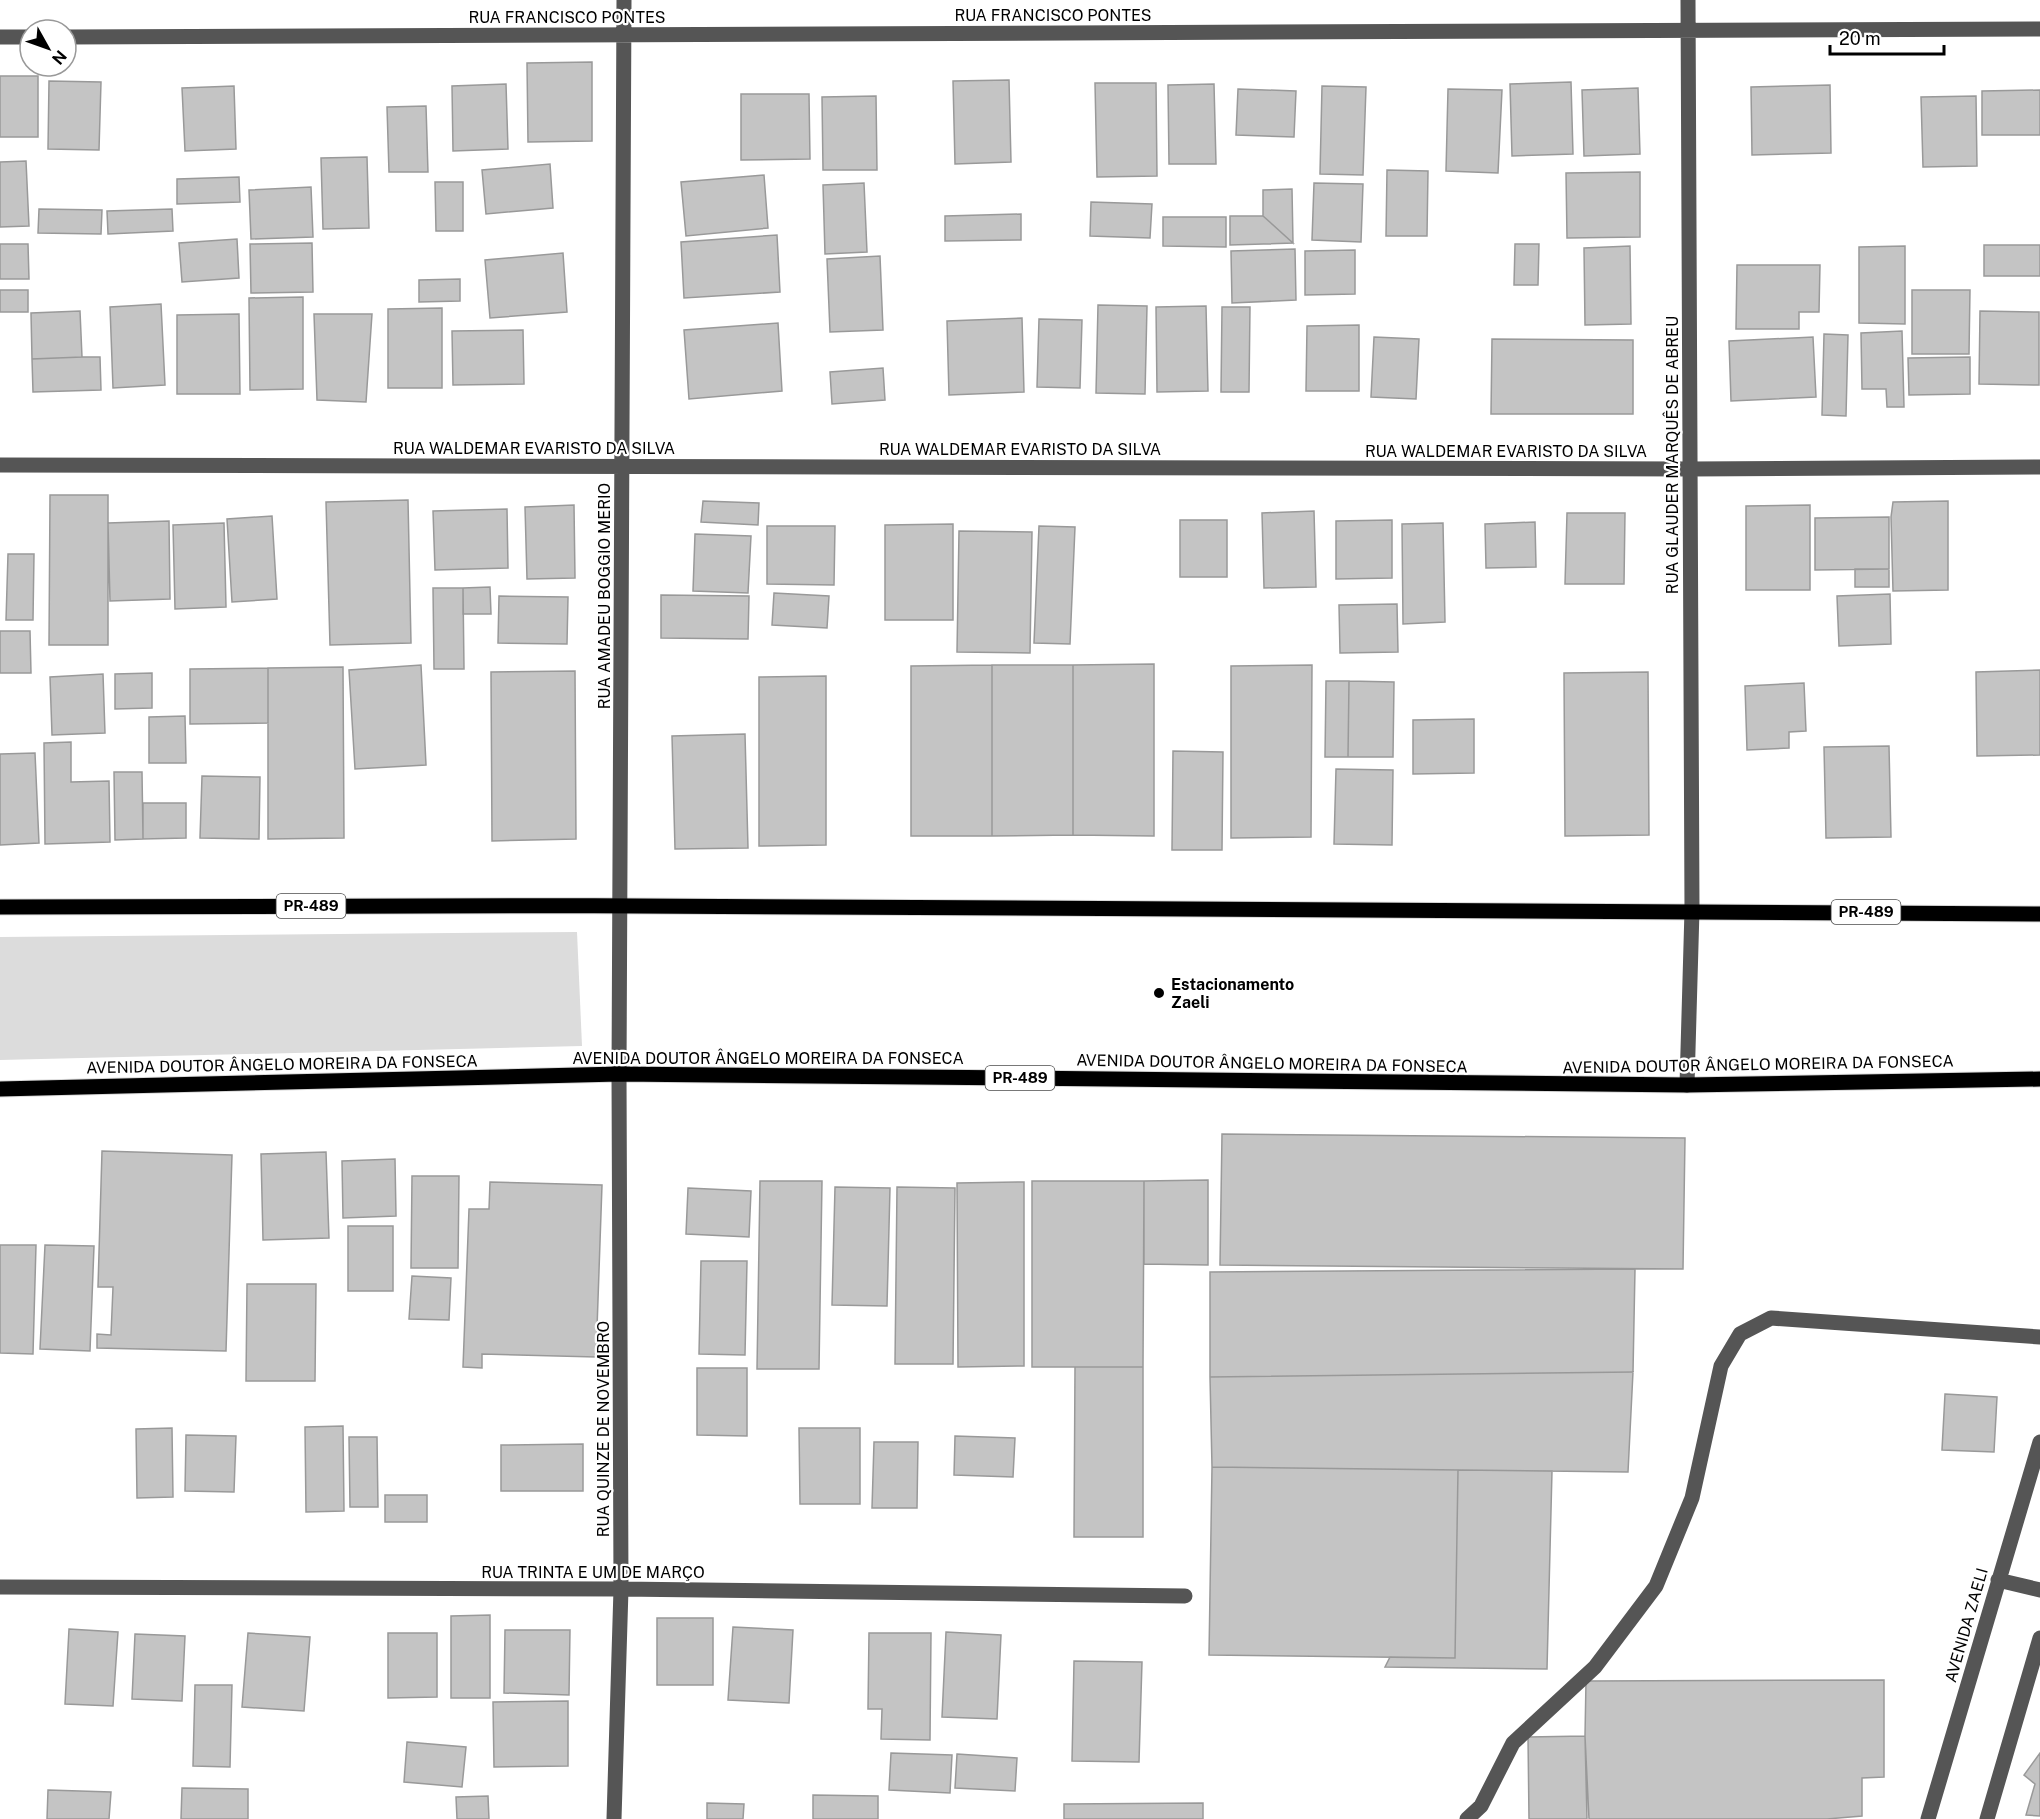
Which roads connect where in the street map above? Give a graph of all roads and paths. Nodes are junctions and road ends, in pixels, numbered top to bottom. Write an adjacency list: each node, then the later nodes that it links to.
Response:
1 (624, 0): 5 (street, RUA AMADEU BOGGIO MERIO)
2 (1688, 0): 4 (street, RUA GLAUDER MARQUÊS DE ABREU)
3 (2040, 29): 4 (street, RUA FRANCISCO PONTES)
4 (1689, 30): 5 (street, RUA FRANCISCO PONTES); 12 (street, RUA GLAUDER MARQUÊS DE ABREU)
5 (625, 35): 7 (street, RUA FRANCISCO PONTES); 10 (street, RUA AMADEU BOGGIO MERIO)
6 (18, 37): 8 (street)
7 (78, 37)
8 (0, 38)
9 (0, 465): 10 (street, RUA WALDEMAR EVARISTO DA SILVA)
10 (623, 466): 12 (street, RUA WALDEMAR EVARISTO DA SILVA); 13 (street, RUA AMADEU BOGGIO MERIO)
11 (2040, 467): 12 (street, RUA WALDEMAR EVARISTO DA SILVA)
12 (1690, 469): 15 (street, RUA GLAUDER MARQUÊS DE ABREU)
13 (621, 904): 14 (main road, PR-489); 15 (main road, PR-489); 17 (street, RUA AMADEU BOGGIO MERIO)
14 (0, 907)
15 (1692, 910): 16 (main road, PR-489); 19 (street, RUA GLAUDER MARQUÊS DE ABREU)
16 (2040, 914)
17 (620, 1074): 19 (main road, AVENIDA DOUTOR ÂNGELO MOREIRA DA FONSECA / PR-489); 20 (main road, AVENIDA DOUTOR ÂNGELO MOREIRA DA FONSECA / PR-489); 25 (street, RUA QUINZE DE NOVEMBRO)
18 (2040, 1079): 19 (main road, AVENIDA DOUTOR ÂNGELO MOREIRA DA FONSECA / PR-489)
19 (1687, 1085)
20 (0, 1089)
21 (2040, 1337): 30 (street)
22 (2040, 1442): 23 (street, AVENIDA ZAELI)
23 (1998, 1580): 26 (street); 31 (street, AVENIDA ZAELI)
24 (0, 1587): 25 (street, RUA TRINTA E UM DE MARÇO)
25 (621, 1589): 27 (street, RUA TRINTA E UM DE MARÇO); 29 (street, RUA QUINZE DE NOVEMBRO)
26 (2040, 1590)
27 (1185, 1596)
28 (2040, 1638): 32 (street)
29 (614, 1819)
30 (1467, 1819)
31 (1928, 1819)
32 (1987, 1819)

